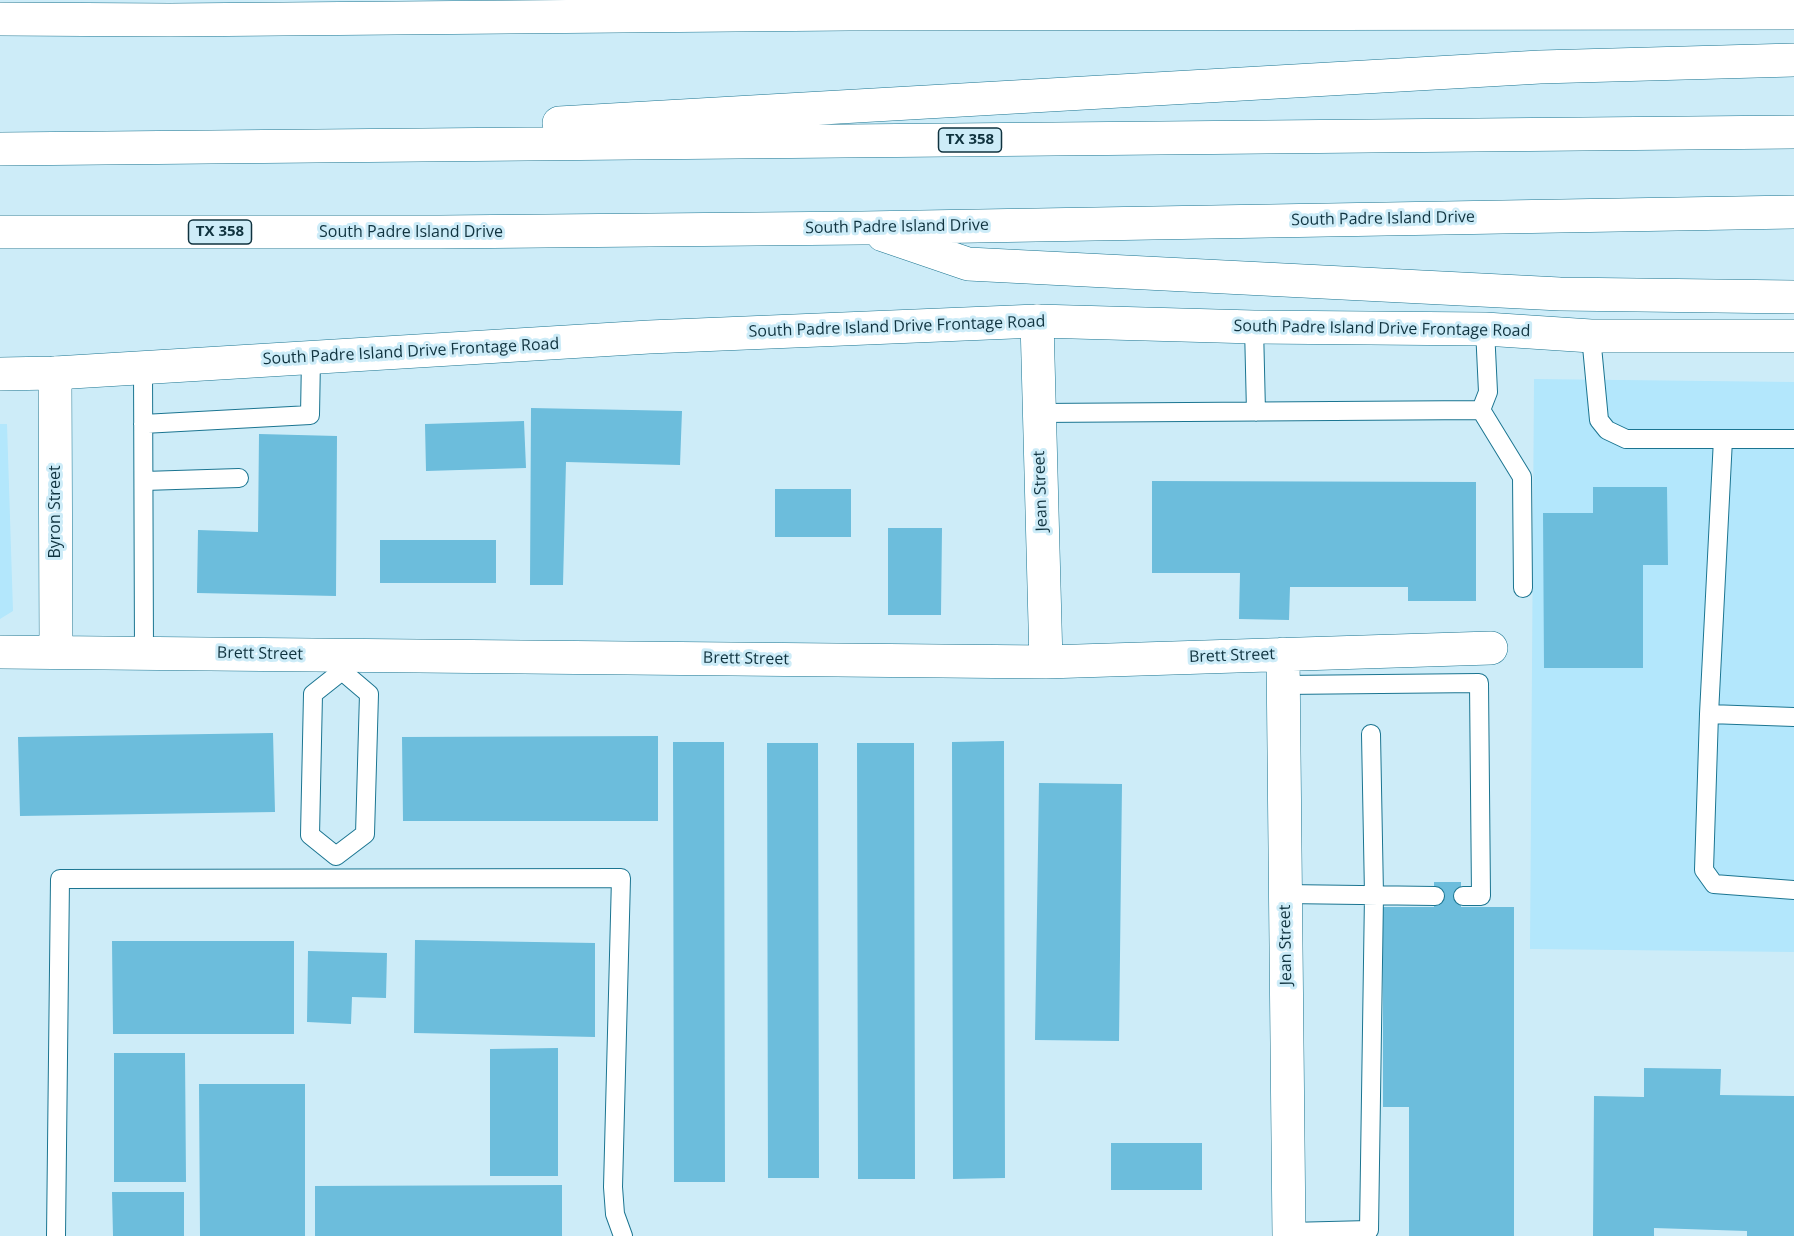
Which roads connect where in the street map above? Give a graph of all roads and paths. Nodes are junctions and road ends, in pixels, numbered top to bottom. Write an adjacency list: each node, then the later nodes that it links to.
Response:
1 (756, 7): 2 (main road); 5 (main road)
2 (849, 7): 3 (main road)
3 (1345, 7): 4 (main road)
4 (1643, 7): 7 (main road)
5 (431, 9): 9 (main road)
6 (125, 10): 8 (main road); 9 (main road)
7 (1794, 13)
8 (0, 19)
9 (170, 20): 10 (main road)
10 (0, 39)
11 (1794, 60): 13 (main road)
12 (1794, 132): 13 (main road, TX 358)
13 (147, 148): 14 (main road, TX 358)
14 (0, 149)
15 (1794, 212): 16 (main road, South Padre Island Drive / TX 358)
16 (862, 228): 17 (main road, South Padre Island Drive / TX 358); 18 (main road)
17 (0, 232)
18 (1794, 297)
19 (1037, 321): 20 (main road, South Padre Island Drive Frontage Road); 24 (main road, South Padre Island Drive Frontage Road); 30 (main road, Jean Street)
20 (1254, 327): 21 (main road, South Padre Island Drive Frontage Road); 29 (lane)
21 (1485, 329): 22 (main road, South Padre Island Drive Frontage Road); 28 (lane)
22 (1591, 336): 23 (main road, South Padre Island Drive Frontage Road); 32 (lane)
23 (1794, 336)
24 (311, 358): 25 (main road, South Padre Island Drive Frontage Road); 31 (lane)
25 (143, 368): 26 (main road, South Padre Island Drive Frontage Road); 31 (lane)
26 (54, 373): 27 (main road, South Padre Island Drive Frontage Road); 38 (main road, Byron Street)
27 (0, 374)
28 (1481, 410): 29 (lane); 36 (lane)
29 (1256, 412): 30 (lane)
30 (1039, 413): 41 (main road, Jean Street)
31 (143, 424): 35 (lane)
32 (1723, 439): 33 (lane); 44 (lane)
33 (1794, 439)
34 (239, 478): 35 (lane)
35 (144, 481): 40 (lane)
36 (1523, 588)
37 (1491, 648): 43 (main road, Brett Street)
38 (56, 651): 39 (main road, Brett Street); 40 (main road, Brett Street)
39 (0, 652)
40 (144, 652): 42 (main road, Brett Street)
41 (1046, 662): 42 (main road, Brett Street); 43 (main road, Brett Street)
42 (342, 663): 47 (lane); 47 (lane)
43 (1283, 669): 50 (main road, Jean Street); 53 (lane)
44 (1709, 714): 45 (lane); 49 (lane)
45 (1794, 717)
46 (1371, 734): 51 (lane)
47 (336, 856): 48 (lane)
48 (336, 878): 55 (lane); 56 (lane)
49 (1794, 890)
50 (1285, 894): 51 (lane); 54 (main road, Jean Street)
51 (1374, 895): 52 (lane); 54 (lane)
52 (1435, 896)
53 (1462, 896)
54 (1289, 1234)
55 (56, 1236)
56 (623, 1236)

